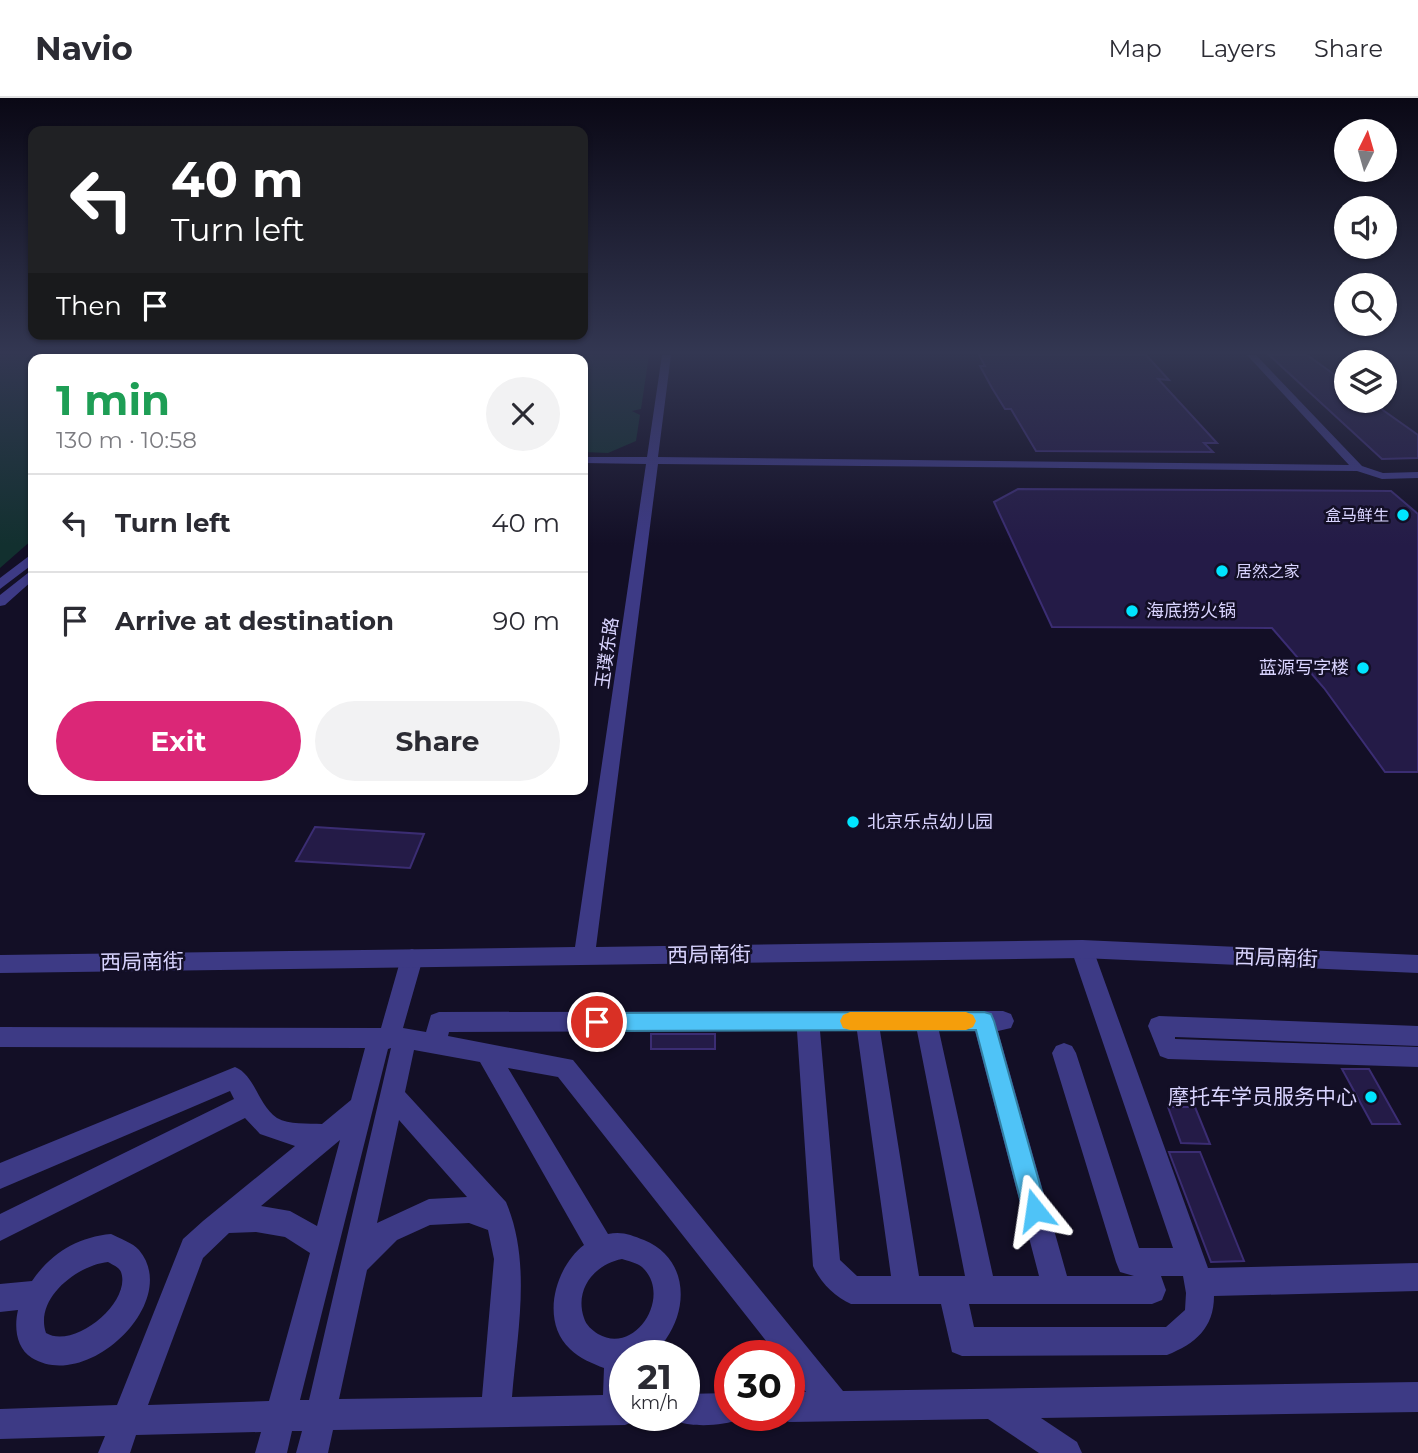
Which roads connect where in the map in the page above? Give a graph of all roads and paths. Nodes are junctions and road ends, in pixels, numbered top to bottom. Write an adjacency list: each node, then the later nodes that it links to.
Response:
1 (659, 418): 4 (street, 玉璞东路)
2 (1311, 418): 5 (street)
3 (588, 460): 4 (street)
4 (653, 461): 5 (street); 12 (street, 玉璞东路)
5 (1358, 468): 6 (street)
6 (1418, 475)
7 (28, 561): 9 (street)
8 (28, 577): 10 (street)
9 (0, 585)
10 (0, 602)
11 (1082, 949): 12 (street, 西局南街); 15 (street, 西局南街); 38 (street)
12 (584, 956): 13 (street, 西局南街)
13 (412, 958): 14 (street, 西局南街); 21 (street)
14 (0, 964)
15 (1418, 964)
16 (808, 1021): 17 (street); 22 (street); 42 (street)
17 (867, 1021): 18 (street); 42 (street)
18 (926, 1021): 41 (street); 43 (street)
19 (1418, 1036): 25 (street)
20 (0, 1037): 21 (street)
21 (391, 1039): 22 (street); 26 (street); 28 (street)
22 (435, 1044): 23 (street)
23 (487, 1053): 35 (street); 51 (street)
24 (1064, 1053): 37 (street)
25 (1418, 1057)
26 (392, 1095): 32 (street); 36 (street)
27 (250, 1103): 29 (street); 30 (street); 33 (street)
28 (361, 1107): 29 (street); 34 (street)
29 (326, 1136): 31 (street)
30 (0, 1176)
31 (224, 1220): 34 (street); 56 (street)
32 (499, 1220): 36 (street); 53 (street)
33 (0, 1228)
34 (324, 1247): 55 (street)
35 (602, 1250): 46 (street); 47 (street)
36 (355, 1262): 54 (street)
37 (1143, 1262): 38 (street); 43 (street)
38 (1196, 1272): 39 (street); 40 (street)
39 (1418, 1277)
40 (952, 1289): 41 (street); 42 (street)
41 (982, 1289): 43 (street)
42 (907, 1290)
43 (1057, 1291)
44 (38, 1294): 45 (street)
45 (0, 1298)
46 (650, 1340)
47 (609, 1355)
48 (1418, 1397): 49 (street)
49 (994, 1405): 51 (street); 61 (street)
50 (805, 1407): 51 (street)
51 (837, 1407)
52 (609, 1410): 53 (street)
53 (496, 1412): 54 (street)
54 (320, 1415): 55 (street); 60 (street)
55 (281, 1417): 56 (street); 59 (street)
56 (124, 1421): 57 (street); 58 (street)
57 (0, 1424)
58 (114, 1453)
59 (271, 1453)
60 (312, 1453)
61 (1066, 1453)

